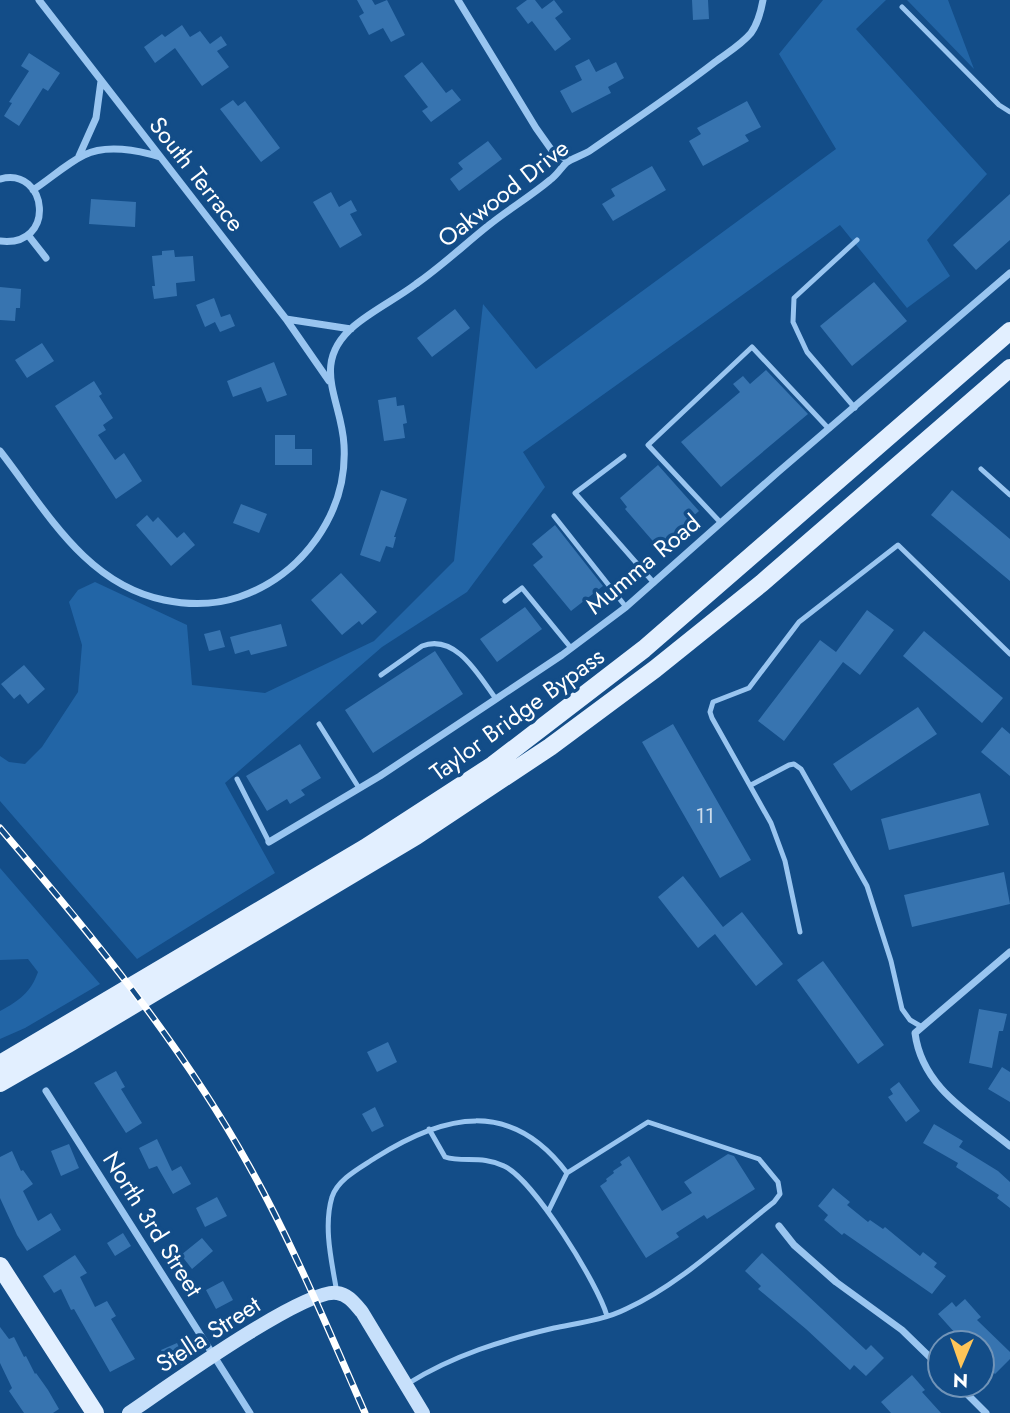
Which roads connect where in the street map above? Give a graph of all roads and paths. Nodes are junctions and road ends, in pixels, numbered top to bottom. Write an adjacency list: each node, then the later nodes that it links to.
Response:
1 (39, 0): 5 (street, South Terrace)
2 (458, 0): 9 (street)
3 (763, 0): 9 (street, Oakwood Drive)
4 (902, 7): 6 (lane)
5 (101, 80): 7 (street, South Terrace); 8 (street)
6 (1010, 112)
7 (161, 157): 8 (street); 17 (street, South Terrace)
8 (78, 159): 11 (street)
9 (569, 160): 18 (street, Oakwood Drive)
10 (0, 179): 11 (street)
11 (33, 190): 12 (street)
12 (28, 235): 14 (street); 15 (street)
13 (857, 240): 22 (lane)
14 (0, 241)
15 (46, 258)
16 (1010, 273): 22 (street, Mumma Road)
17 (286, 319): 18 (street); 21 (street, South Terrace)
18 (351, 329): 21 (street, Oakwood Drive)
19 (1010, 331): 45 (main road, Taylor Bridge Bypass)
20 (1010, 368): 46 (main road, Taylor Bridge Bypass)
21 (330, 381): 24 (street)
22 (855, 408): 23 (street, Mumma Road)
23 (830, 429): 29 (street, Mumma Road); 29 (lane)
24 (0, 451)
25 (624, 456): 30 (lane)
26 (981, 469): 27 (lane)
27 (1010, 495)
28 (554, 516): 32 (lane)
29 (721, 523): 30 (street, Mumma Road)
30 (654, 583): 32 (street, Mumma Road)
31 (505, 601): 33 (lane)
32 (626, 607): 33 (street, Mumma Road)
33 (571, 648): 36 (street, Mumma Road)
34 (1010, 654): 39 (lane)
35 (381, 675): 36 (lane)
36 (496, 699): 40 (street, Mumma Road)
37 (319, 724): 40 (lane)
38 (237, 779): 41 (lane)
39 (751, 785): 42 (lane); 44 (lane)
40 (359, 788): 41 (street, Mumma Road)
41 (268, 842)
42 (800, 932)
43 (1010, 952): 44 (street)
44 (922, 1027): 49 (street)
45 (0, 1064)
46 (0, 1083)
47 (46, 1091): 57 (street, North 3rd Street)
48 (429, 1129): 50 (lane); 51 (lane); 54 (lane)
49 (1010, 1146)
50 (567, 1173): 51 (lane); 55 (lane)
51 (548, 1212): 55 (lane)
52 (779, 1226): 56 (street)
53 (0, 1266): 60 (main road)
54 (337, 1293): 57 (street, Stella Street); 58 (street)
55 (607, 1316): 58 (lane)
56 (926, 1353)
57 (214, 1357): 61 (street, Stella Street); 62 (street, North 3rd Street)
58 (406, 1385): 63 (street)
59 (972, 1399): 64 (street)
60 (96, 1413)
61 (129, 1413)
62 (250, 1413)
63 (423, 1413)
64 (986, 1413)

